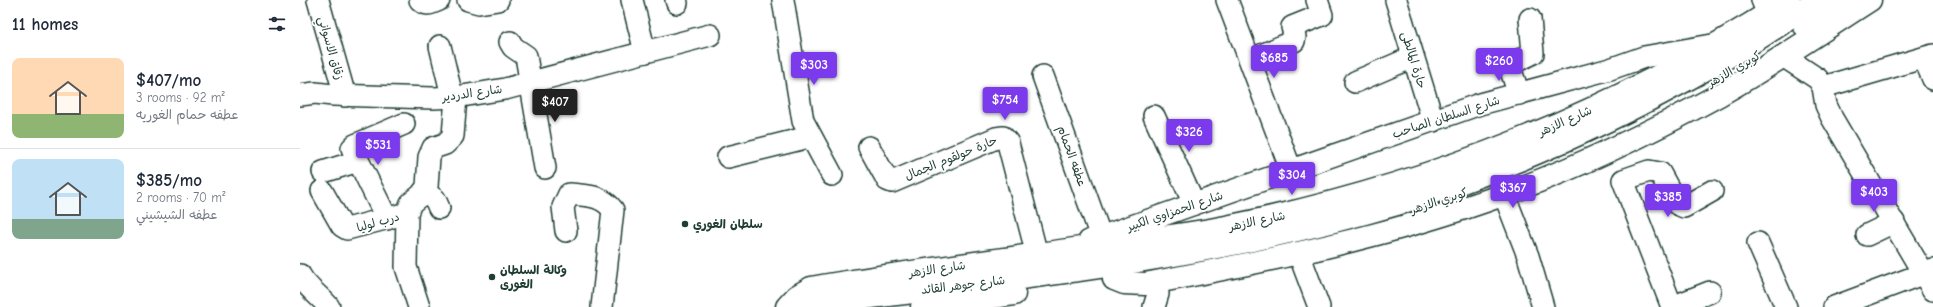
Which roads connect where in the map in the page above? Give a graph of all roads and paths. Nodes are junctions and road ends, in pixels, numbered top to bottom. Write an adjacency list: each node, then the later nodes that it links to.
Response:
1 (318, 0): 33 (street, زقاق الاسواني)
2 (420, 0): 3 (street)
3 (439, 0)
4 (468, 0): 5 (street)
5 (498, 0)
6 (632, 0): 21 (street)
7 (783, 0): 44 (street)
8 (1227, 0): 25 (street)
9 (1317, 0): 25 (street)
10 (1396, 0): 23 (street, حارة المالطى)
11 (1789, 0): 15 (main road, شارع الازهر)
12 (1817, 0): 61 (main road, كوبري الازهر)
13 (1844, 0): 61 (main road, كوبري الازهر)
14 (1870, 0): 22 (main road)
15 (1765, 7): 19 (main road, شارع الازهر)
16 (1530, 19): 31 (street)
17 (710, 35): 21 (street, شارع الدردير)
18 (510, 42): 28 (street)
19 (1719, 44): 31 (street, شارع السلطان الصاحب); 57 (main road, شارع الازهر)
20 (440, 46): 34 (street)
21 (644, 52): 28 (street, شارع الدردير)
22 (1783, 56): 30 (street); 47 (main road)
23 (1413, 57): 29 (street); 36 (street, حارة المالطى)
24 (1928, 57): 27 (street); 30 (street)
25 (1250, 60): 43 (street)
26 (1042, 76): 55 (street, عطفه الحمام)
27 (1933, 79)
28 (532, 82): 34 (street, شارع الدردير); 42 (street)
29 (1355, 82)
30 (1824, 87): 52 (street)
31 (1519, 94): 36 (street, شارع السلطان الصاحب)
32 (300, 95): 33 (street, شارع الدردير)
33 (345, 96): 34 (street, شارع الدردير)
34 (454, 96): 46 (street)
35 (1154, 116): 48 (street)
36 (1433, 121): 43 (street, شارع السلطان الصاحب)
37 (404, 124): 41 (street)
38 (801, 139): 40 (street)
39 (869, 147): 59 (street, حارة حولقوم الجمال)
40 (728, 157)
41 (358, 161): 51 (street); 51 (street, درب لوليا)
42 (545, 168)
43 (1291, 170): 48 (street, شارع الحمزاوي الكبير)
44 (832, 175)
45 (1712, 191): 75 (street)
46 (424, 192): 49 (street); 50 (street)
47 (1504, 194): 58 (main road); 74 (street)
48 (1194, 204): 55 (street, شارع الحمزاوي الكبير)
49 (439, 208)
50 (406, 214): 51 (street, درب لوليا); 67 (street)
51 (387, 219)
52 (1894, 222): 54 (street); 60 (street)
53 (566, 231): 68 (street)
54 (1867, 234)
55 (1101, 237): 57 (street, شارع الحمزاوي الكبير)
56 (1758, 243): 76 (street)
57 (1059, 251): 59 (main road, شارع الازهر)
58 (1300, 254): 63 (main road); 73 (street)
59 (1037, 255): 69 (main road, شارع الازهر)
60 (1928, 271): 64 (street); 77 (street)
61 (1113, 273): 63 (main road); 70 (main road, شارع جوهر القائد); 71 (main road, شارع جوهر القائد)
62 (300, 275): 66 (street)
63 (1157, 282): 72 (street)
64 (1933, 290)
65 (1710, 292): 75 (street)
66 (328, 307)
67 (419, 307)
68 (602, 307)
69 (787, 307)
70 (792, 307)
71 (922, 307)
72 (1154, 307)
73 (1319, 307)
74 (1543, 307)
75 (1672, 307)
76 (1786, 307)
77 (1834, 307)

